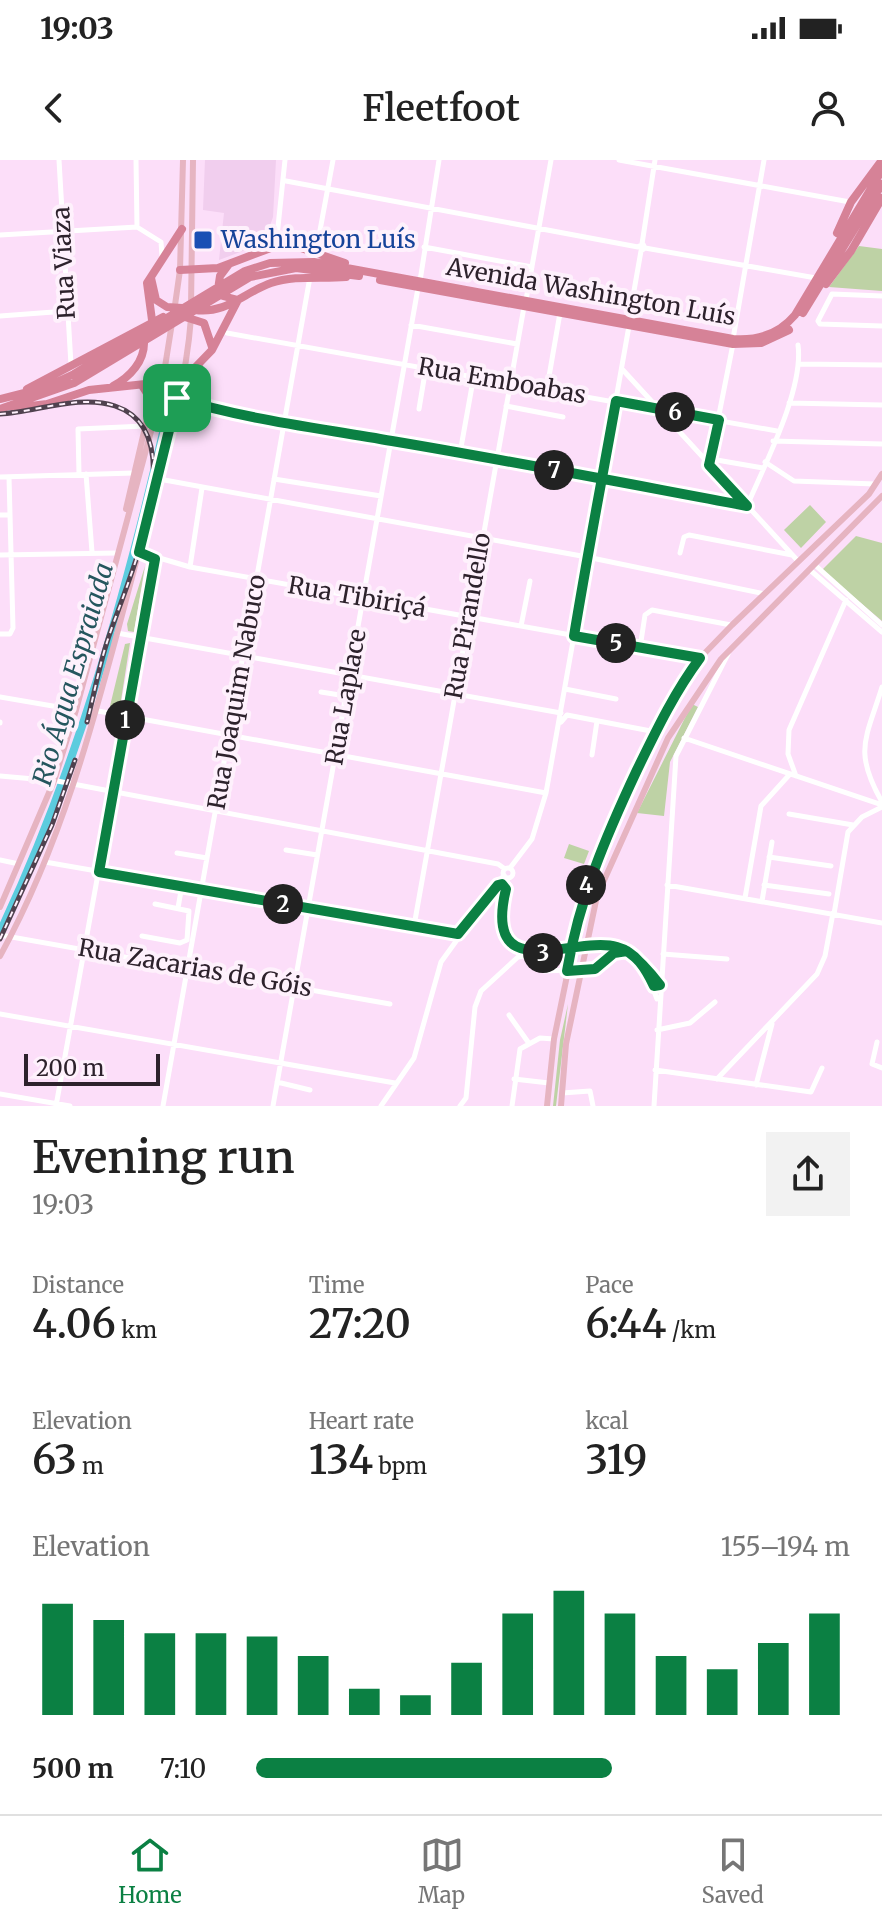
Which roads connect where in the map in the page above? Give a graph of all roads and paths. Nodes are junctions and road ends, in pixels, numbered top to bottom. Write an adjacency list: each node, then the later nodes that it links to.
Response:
1 (59, 160): 24 (street, Rua Viaza)
2 (136, 160): 21 (street)
3 (183, 160): 22 (main road)
4 (193, 160): 34 (main road)
5 (285, 160): 14 (street)
6 (333, 160): 17 (street)
7 (439, 160): 20 (street, Rua Laplace)
8 (551, 160): 23 (street, Rua Pirandello)
9 (619, 160): 12 (street)
10 (764, 160): 15 (street)
11 (882, 160): 19 (highway)
12 (655, 162): 15 (street); 28 (street)
13 (882, 170): 36 (highway, Avenida Washington Luís)
14 (286, 181): 17 (street); 26 (street)
15 (759, 183): 19 (street); 32 (street)
16 (882, 184): 42 (highway, Avenida Washington Luís)
17 (327, 189): 20 (street); 29 (street)
18 (882, 198): 42 (highway)
19 (851, 202): 36 (highway)
20 (430, 209): 23 (street); 27 (street, Rua Laplace)
21 (137, 227): 24 (street); 31 (street)
22 (182, 229): 31 (highway); 34 (main road)
23 (538, 230): 28 (street); 33 (street, Rua Pirandello)
24 (63, 231): 25 (street); 44 (street, Rua Viaza)
25 (0, 235)
26 (276, 246): 29 (highway); 30 (highway)
27 (424, 247): 33 (street); 39 (street, Rua Laplace)
28 (642, 247): 32 (street); 50 (street)
29 (316, 252): 35 (highway)
30 (230, 263): 34 (highway); 41 (highway)
31 (159, 264): 38 (highway)
32 (746, 265): 36 (street); 55 (street)
33 (532, 267): 43 (street, Rua Pirandello)
34 (185, 270): 45 (main road); 46 (main road)
35 (353, 272): 37 (highway); 39 (highway, Avenida Washington Luís); 60 (highway, Avenida Washington Luís)
36 (819, 276): 55 (highway, Avenida Washington Luís)
37 (310, 277): 41 (highway); 58 (street, Rua Joaquim Nabuco)
38 (151, 278): 45 (highway); 49 (highway)
39 (419, 284): 43 (highway, Avenida Washington Luís); 51 (street, Rua Laplace)
40 (882, 296): 52 (street)
41 (238, 300): 46 (highway); 59 (highway)
42 (812, 300): 55 (highway, Avenida Washington Luís)
43 (525, 304): 47 (highway, Avenida Washington Luís); 50 (highway, Avenida Washington Luís); 56 (street, Rua Pirandello)
44 (67, 311): 48 (street); 64 (street, Rua Viaza)
45 (174, 312): 46 (highway); 49 (highway); 72 (main road)
46 (191, 313): 59 (highway); 69 (main road)
47 (560, 313): 50 (highway, Avenida Washington Luís); 74 (street)
48 (0, 316)
49 (152, 320): 53 (highway)
50 (629, 322): 55 (highway, Avenida Washington Luís); 67 (street)
51 (411, 325): 56 (street); 61 (street, Rua Laplace)
52 (882, 326)
53 (133, 330): 64 (highway); 73 (highway)
54 (227, 333): 58 (street, Rua Emboabas)
55 (733, 342): 87 (street)
56 (517, 344): 70 (street, Rua Pirandello)
57 (798, 345): 62 (street)
58 (298, 346): 61 (street, Rua Emboabas); 88 (street, Rua Joaquim Nabuco)
59 (212, 350): 65 (highway)
60 (114, 356): 75 (highway, Avenida Washington Luís); 80 (highway, Avenida Washington Luís)
61 (405, 364): 66 (street, Rua Emboabas); 91 (street, Rua Laplace)
62 (800, 364): 63 (street); 79 (street)
63 (882, 365)
64 (71, 366): 75 (highway)
65 (200, 366): 69 (highway); 76 (highway)
66 (426, 367): 68 (street, Rua Emboabas); 83 (street)
67 (622, 369): 78 (street); 84 (street)
68 (474, 375): 70 (street, Rua Emboabas); 94 (street)
69 (181, 381): 72 (highway); 76 (main road)
70 (510, 382): 74 (street, Rua Emboabas); 82 (street, Rua Pirandello)
71 (142, 387): 72 (highway); 73 (highway); 77 (highway)
72 (162, 387): 77 (main road); 116 (main road)
73 (109, 388): 80 (highway)
74 (547, 388): 78 (street, Rua Emboabas)
75 (12, 397): 80 (highway, Avenida Washington Luís)
76 (180, 398): 85 (highway); 88 (street)
77 (152, 401): 89 (main road)
78 (616, 401): 84 (street, Rua Emboabas); 106 (street)
79 (789, 403): 81 (street); 90 (street)
80 (1, 405)
81 (882, 405)
82 (506, 406): 86 (street); 95 (street, Rua Pirandello)
83 (419, 409)
84 (658, 409): 87 (street, Rua Emboabas); 96 (street)
85 (174, 411): 104 (main road)
86 (563, 417)
87 (719, 420): 90 (street, Rua Emboabas); 96 (street)
88 (284, 424): 91 (street); 105 (street, Rua Joaquim Nabuco)
89 (145, 426): 98 (main road); 99 (street)
90 (777, 431): 92 (street)
91 (391, 440): 94 (street); 109 (street, Rua Laplace)
92 (773, 441): 93 (street); 97 (street)
93 (882, 444)
94 (460, 453): 95 (street)
95 (496, 460): 106 (street); 117 (street, Rua Pirandello)
96 (710, 462): 97 (street); 112 (street)
97 (764, 465): 107 (street); 112 (street)
98 (134, 473): 100 (street); 116 (main road)
99 (79, 474): 100 (street); 103 (street)
100 (86, 474): 118 (street)
101 (882, 474): 107 (main road)
102 (0, 477): 103 (street)
103 (9, 477): 114 (street)
104 (159, 479): 108 (street); 119 (main road)
105 (274, 479): 109 (street); 111 (street, Rua Joaquim Nabuco)
106 (602, 479): 112 (street); 125 (street)
107 (876, 484): 128 (main road)
108 (202, 488): 111 (street); 129 (street)
109 (381, 496): 115 (street, Rua Laplace)
110 (882, 496): 130 (main road)
111 (271, 501): 115 (street); 131 (street, Rua Joaquim Nabuco)
112 (747, 506): 124 (street)
113 (0, 515): 114 (street)
114 (10, 515): 123 (street)
115 (377, 519): 117 (street); 134 (street, Rua Laplace)
116 (126, 524): 120 (main road)
117 (483, 539): 125 (street); 136 (street, Rua Pirandello)
118 (92, 552): 120 (street); 123 (street)
119 (139, 552): 126 (street, Rua Tibiriçá); 127 (main road)
120 (117, 553): 157 (main road)
121 (680, 553): 124 (street)
122 (0, 555): 123 (street)
123 (12, 555): 142 (street)
124 (792, 555): 128 (street)
125 (587, 557): 133 (street); 143 (street)
126 (155, 559): 127 (street, Rua Tibiriçá); 129 (street, Rua Tibiriçá); 144 (street)
127 (136, 560): 141 (main road)
128 (798, 561): 133 (main road)
129 (190, 567): 131 (street, Rua Tibiriçá)
130 (813, 568): 135 (street); 138 (street); 146 (main road)
131 (257, 579): 134 (street, Rua Tibiriçá); 147 (street, Rua Joaquim Nabuco)
132 (530, 581): 139 (street)
133 (765, 594): 137 (main road)
134 (363, 598): 136 (street, Rua Tibiriçá); 149 (street, Rua Laplace)
135 (846, 600): 140 (street); 169 (street)
136 (469, 617): 139 (street, Rua Tibiriçá); 153 (street, Rua Pirandello)
137 (732, 625): 145 (street); 148 (main road)
138 (882, 625)
139 (521, 626): 143 (street, Rua Tibiriçá)
140 (882, 632)
141 (117, 633): 144 (street); 158 (main road)
142 (0, 634)
143 (574, 636): 145 (street, Rua Tibiriçá); 151 (street)
144 (140, 637): 147 (street); 160 (street)
145 (640, 648): 148 (street, Rua Tibiriçá)
146 (730, 650): 165 (street); 215 (main road)
147 (243, 656): 149 (street); 164 (street, Rua Joaquim Nabuco)
148 (700, 658): 163 (main road)
149 (349, 675): 153 (street); 154 (street, Rua Laplace)
150 (882, 687): 175 (street)
151 (565, 689): 156 (street); 159 (street)
152 (321, 692): 154 (street)
153 (454, 694): 159 (street); 168 (street, Rua Pirandello)
154 (346, 696): 166 (street, Rua Laplace)
155 (0, 697): 157 (street)
156 (616, 699)
157 (76, 710): 171 (main road)
158 (98, 711): 160 (street); 172 (main road)
159 (561, 713): 162 (street)
160 (126, 716): 164 (street); 173 (street)
161 (597, 721): 162 (street); 163 (street); 167 (street)
162 (558, 727): 174 (street)
163 (656, 732): 217 (main road)
164 (229, 733): 166 (street); 176 (street, Rua Joaquim Nabuco)
165 (684, 738): 169 (street); 195 (street)
166 (336, 753): 168 (street); 179 (street, Rua Laplace)
167 (592, 755)
168 (440, 772): 174 (street); 182 (street, Rua Pirandello)
169 (793, 775): 175 (street); 200 (street)
170 (0, 776): 171 (street)
171 (55, 781): 172 (street); 189 (main road)
172 (72, 784): 173 (street); 188 (main road)
173 (112, 793): 176 (street); 191 (street)
174 (546, 793): 192 (street)
175 (882, 805): 178 (street)
176 (216, 811): 179 (street); 186 (street, Rua Joaquim Nabuco)
177 (789, 814): 178 (street)
178 (853, 825): 206 (street)
179 (322, 829): 182 (street); 184 (street, Rua Laplace)
180 (772, 842): 185 (street)
181 (286, 850): 184 (street)
182 (427, 850): 192 (street); 208 (street, Rua Pirandello)
183 (177, 853): 186 (street)
184 (317, 855): 205 (street, Rua Laplace)
185 (769, 857): 190 (street); 196 (street)
186 (207, 858): 197 (street, Rua Joaquim Nabuco)
187 (0, 860): 189 (street)
188 (45, 862): 191 (street); 211 (main road)
189 (19, 864): 203 (main road)
190 (831, 866)
191 (99, 872): 193 (street); 216 (street)
192 (507, 873): 194 (street); 198 (street)
193 (182, 885): 197 (street); 204 (street)
194 (498, 885): 198 (street); 209 (street)
195 (667, 885): 200 (street); 222 (street)
196 (764, 885): 199 (street); 201 (street)
197 (201, 888): 205 (street); 226 (street, Rua Joaquim Nabuco)
198 (506, 889): 213 (street)
199 (829, 894)
200 (745, 898): 201 (street)
201 (762, 901): 206 (street)
202 (155, 904): 204 (street)
203 (0, 907)
204 (178, 908): 212 (street)
205 (308, 908): 208 (street); 233 (street, Rua Laplace)
206 (834, 914): 207 (street); 238 (street)
207 (882, 923)
208 (414, 926): 209 (street)
209 (458, 934): 252 (street)
210 (0, 935): 211 (street, Rua Zacarias de Góis)
211 (10, 935): 216 (street, Rua Zacarias de Góis); 223 (main road)
212 (142, 936)
213 (516, 945): 219 (street); 221 (street)
214 (607, 945): 215 (street); 218 (street); 224 (street)
215 (585, 946): 217 (street); 229 (main road)
216 (85, 948): 226 (street, Rua Zacarias de Góis); 239 (street)
217 (570, 949): 220 (street); 228 (main road)
218 (627, 951): 224 (street); 231 (street)
219 (536, 953): 220 (street); 221 (street)
220 (546, 953): 227 (street)
221 (525, 954): 227 (street); 263 (street)
222 (663, 954): 225 (street); 230 (street)
223 (0, 956)
224 (610, 956): 229 (street)
225 (727, 959)
226 (188, 967): 233 (street, Rua Zacarias de Góis); 244 (street, Rua Joaquim Nabuco)
227 (542, 969): 228 (street)
228 (567, 971): 229 (street); 241 (main road)
229 (581, 971): 256 (main road)
230 (661, 971): 231 (street); 232 (street)
231 (652, 977): 232 (street)
232 (657, 986): 240 (street)
233 (294, 987): 235 (street, Rua Zacarias de Góis); 245 (street, Rua Laplace)
234 (715, 1002): 240 (street)
235 (390, 1004)
236 (0, 1014): 239 (street)
237 (509, 1015): 242 (street)
238 (773, 1021): 250 (street); 254 (street)
239 (71, 1025): 244 (street); 258 (street)
240 (657, 1030): 248 (street)
241 (554, 1039): 242 (street); 253 (main road)
242 (528, 1042): 249 (street)
243 (877, 1042): 247 (street)
244 (174, 1045): 245 (street); 260 (street, Rua Joaquim Nabuco)
245 (281, 1064): 251 (street, Rua Laplace); 252 (street)
246 (822, 1068): 254 (street)
247 (882, 1068)
248 (655, 1070): 250 (street); 268 (street)
249 (514, 1079): 253 (street); 264 (street)
250 (717, 1079): 254 (street)
251 (277, 1082): 255 (street); 261 (street, Rua Laplace)
252 (395, 1083): 262 (street)
253 (549, 1083): 265 (main road)
254 (756, 1085)
255 (310, 1090)
256 (562, 1093): 266 (main road); 267 (street)
257 (0, 1094): 258 (street)
258 (56, 1105): 259 (street)
259 (70, 1106)
260 (163, 1106)
261 (273, 1106)
262 (381, 1106)
263 (463, 1106)
264 (512, 1106)
265 (547, 1106)
266 (561, 1106)
267 (593, 1106)
268 (654, 1106)

